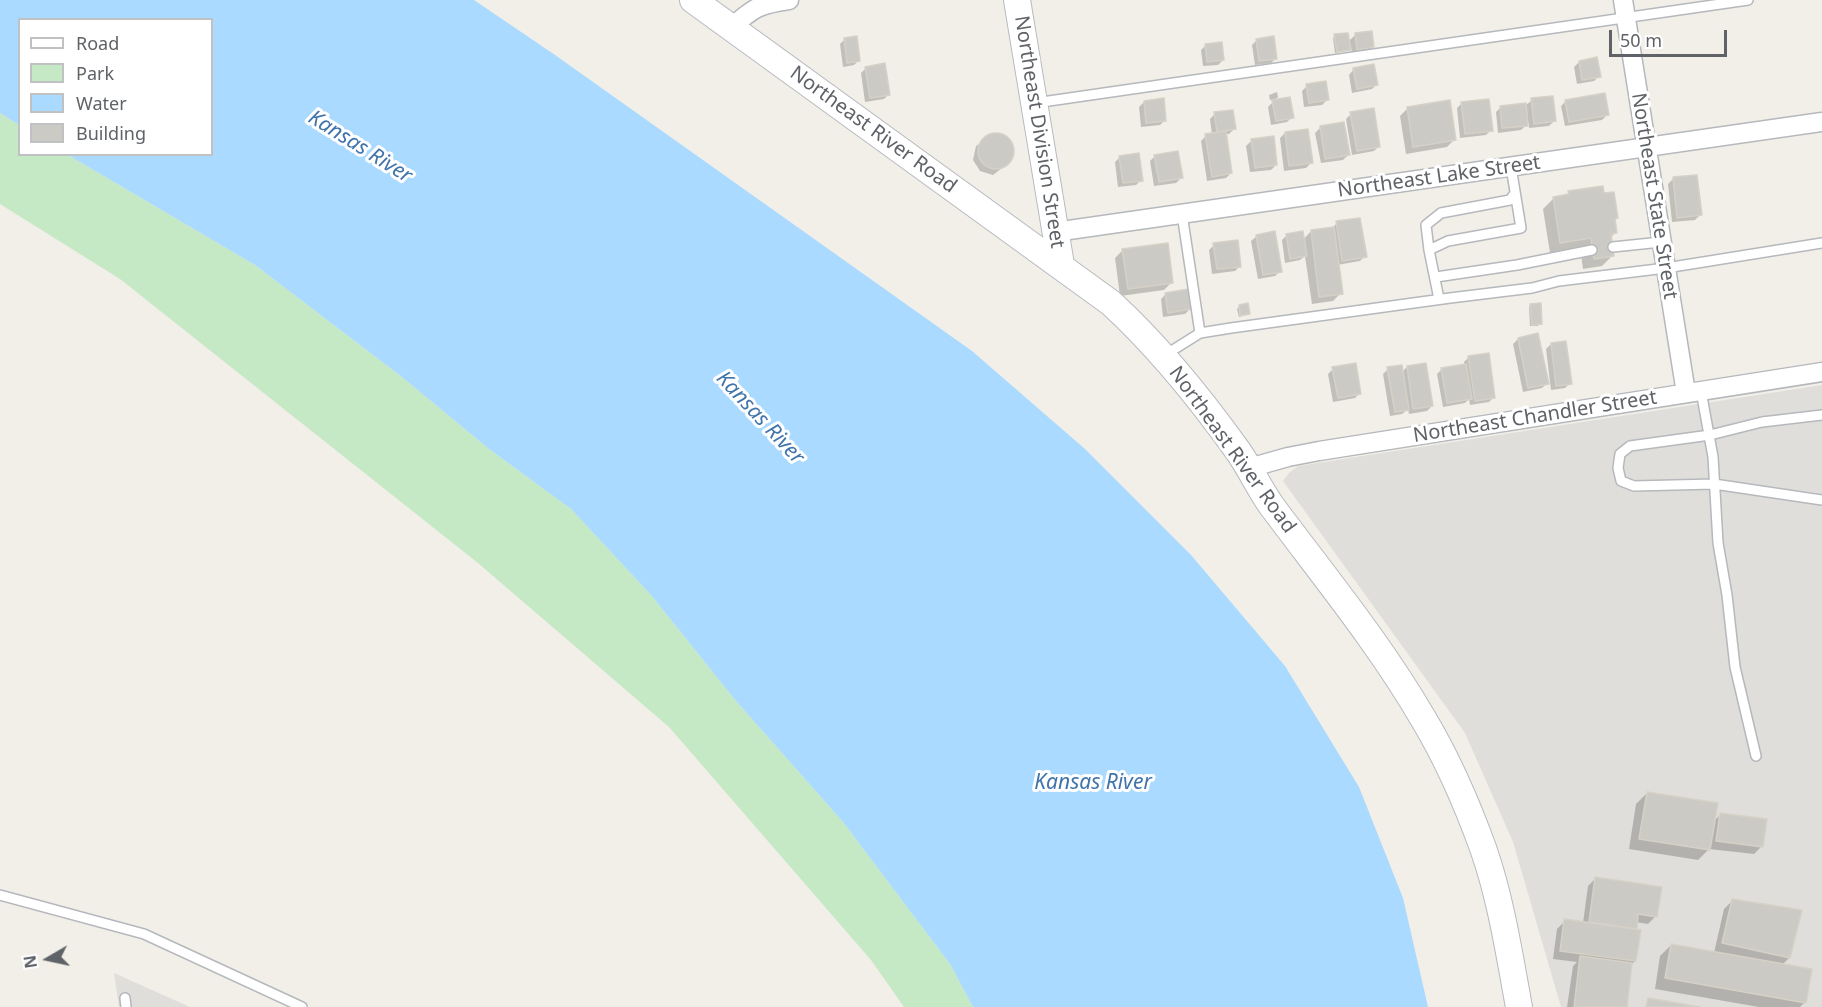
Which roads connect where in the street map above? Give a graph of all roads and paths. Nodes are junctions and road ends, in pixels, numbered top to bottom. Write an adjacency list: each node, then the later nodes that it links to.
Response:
1 (693, 0): 6 (street, Northeast River Road)
2 (1017, 0): 7 (street, Northeast Division Street)
3 (1748, 0): 5 (lane)
4 (780, 1): 6 (street)
5 (1624, 9): 7 (lane); 9 (street, Northeast State Street)
6 (731, 28): 19 (street, Northeast River Road)
7 (1034, 104): 13 (street, Northeast Division Street)
8 (1822, 122): 9 (street, Northeast Lake Street)
9 (1646, 147): 10 (street, Northeast Lake Street); 14 (street, Northeast State Street)
10 (1511, 167): 11 (lane); 12 (street, Northeast Lake Street)
11 (1515, 193): 17 (lane); 17 (lane)
12 (1182, 214): 13 (street, Northeast Lake Street); 23 (lane)
13 (1055, 232): 19 (street, Northeast Division Street)
14 (1661, 242): 16 (lane); 20 (street, Northeast State Street)
15 (1822, 243): 20 (lane)
16 (1613, 247)
17 (1430, 250): 21 (lane)
18 (1592, 250): 21 (lane)
19 (1061, 265): 24 (street, Northeast River Road)
20 (1666, 268): 22 (lane); 26 (street, Northeast State Street)
21 (1437, 277): 22 (lane)
22 (1439, 299): 23 (lane)
23 (1200, 333): 24 (lane)
24 (1163, 357): 29 (street, Northeast River Road)
25 (1822, 372): 26 (street, Northeast Chandler Street)
26 (1694, 392): 28 (lane); 29 (street, Northeast Chandler Street)
27 (1822, 415): 28 (lane)
28 (1710, 435): 30 (lane); 30 (lane)
29 (1249, 468): 35 (street, Northeast River Road)
30 (1714, 484): 31 (lane); 32 (lane)
31 (1822, 500)
32 (1756, 756)
33 (0, 895): 34 (lane)
34 (302, 1007)
35 (1519, 1007)

